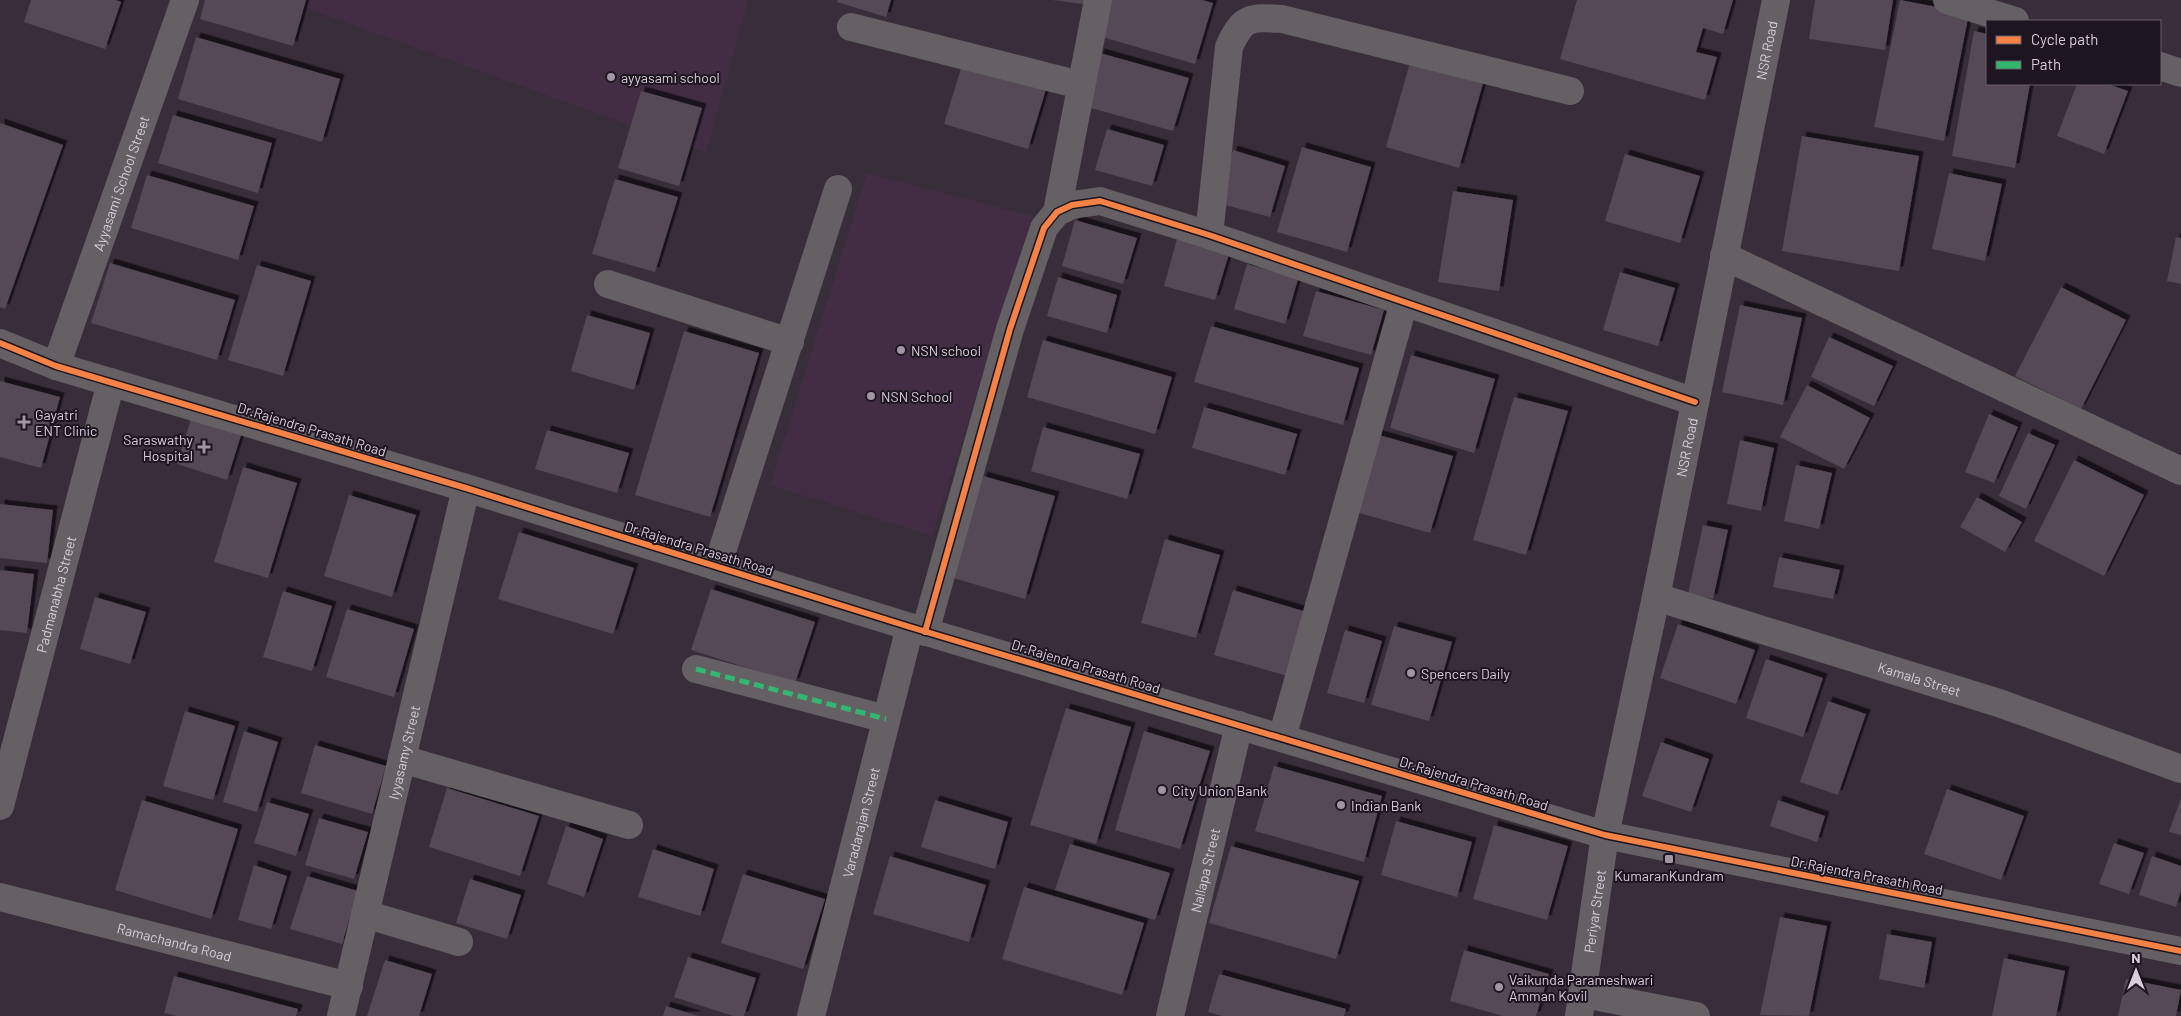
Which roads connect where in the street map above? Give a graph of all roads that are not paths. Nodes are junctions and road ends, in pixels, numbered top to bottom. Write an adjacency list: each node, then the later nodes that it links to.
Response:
1 (185, 0): 19 (street, Ayyasami School Street)
2 (1098, 0): 9 (street)
3 (1776, 0): 14 (street, NSR Road)
4 (1947, 0): 5 (street)
5 (2012, 20)
6 (851, 27): 9 (street)
7 (2161, 66): 8 (street)
8 (2181, 73)
9 (1080, 85): 12 (street)
10 (1570, 90): 13 (street)
11 (838, 189): 17 (street)
12 (1057, 212): 13 (street); 26 (street, Varadarajan Street)
13 (1209, 235): 16 (street)
14 (1724, 256): 21 (street, NSR Road); 22 (street)
15 (608, 284): 17 (street)
16 (1404, 302): 21 (street); 30 (street)
17 (790, 342): 24 (street)
18 (0, 343): 19 (street, Dr.Rajendra Prasath Road)
19 (56, 366): 20 (street, Dr.Rajendra Prasath Road)
20 (112, 382): 23 (street, Dr.Rajendra Prasath Road); 33 (street, Padmanabha Street)
21 (1695, 402): 25 (street, NSR Road)
22 (2181, 471)
23 (466, 488): 24 (street, Dr.Rajendra Prasath Road); 31 (street, Iyyasamy Street)
24 (717, 567): 26 (street, Dr.Rajendra Prasath Road)
25 (1656, 598): 32 (street, Kamala Street); 35 (street, NSR Road)
26 (917, 630): 28 (street, Varadarajan Street); 29 (street, Dr.Rajendra Prasath Road)
27 (696, 669): 28 (street)
28 (886, 719): 43 (street, Varadarajan Street)
29 (1239, 725): 30 (street, Dr.Rajendra Prasath Road); 44 (street, Nallapa Street)
30 (1282, 738): 35 (street, Dr.Rajendra Prasath Road)
31 (402, 759): 34 (street); 37 (street, Iyyasamy Street)
32 (2181, 769)
33 (0, 806)
34 (629, 824)
35 (1605, 835): 39 (street, Dr.Rajendra Prasath Road); 41 (street, Periyar Street)
36 (0, 897): 40 (street, Ramachandra Road)
37 (366, 914): 38 (street); 40 (street, Iyyasamy Street)
38 (459, 942)
39 (2181, 951)
40 (348, 986): 42 (street, Iyyasamy Street)
41 (1581, 1005): 45 (street)
42 (340, 1016)
43 (810, 1016)
44 (1170, 1016)
45 (1696, 1016)

